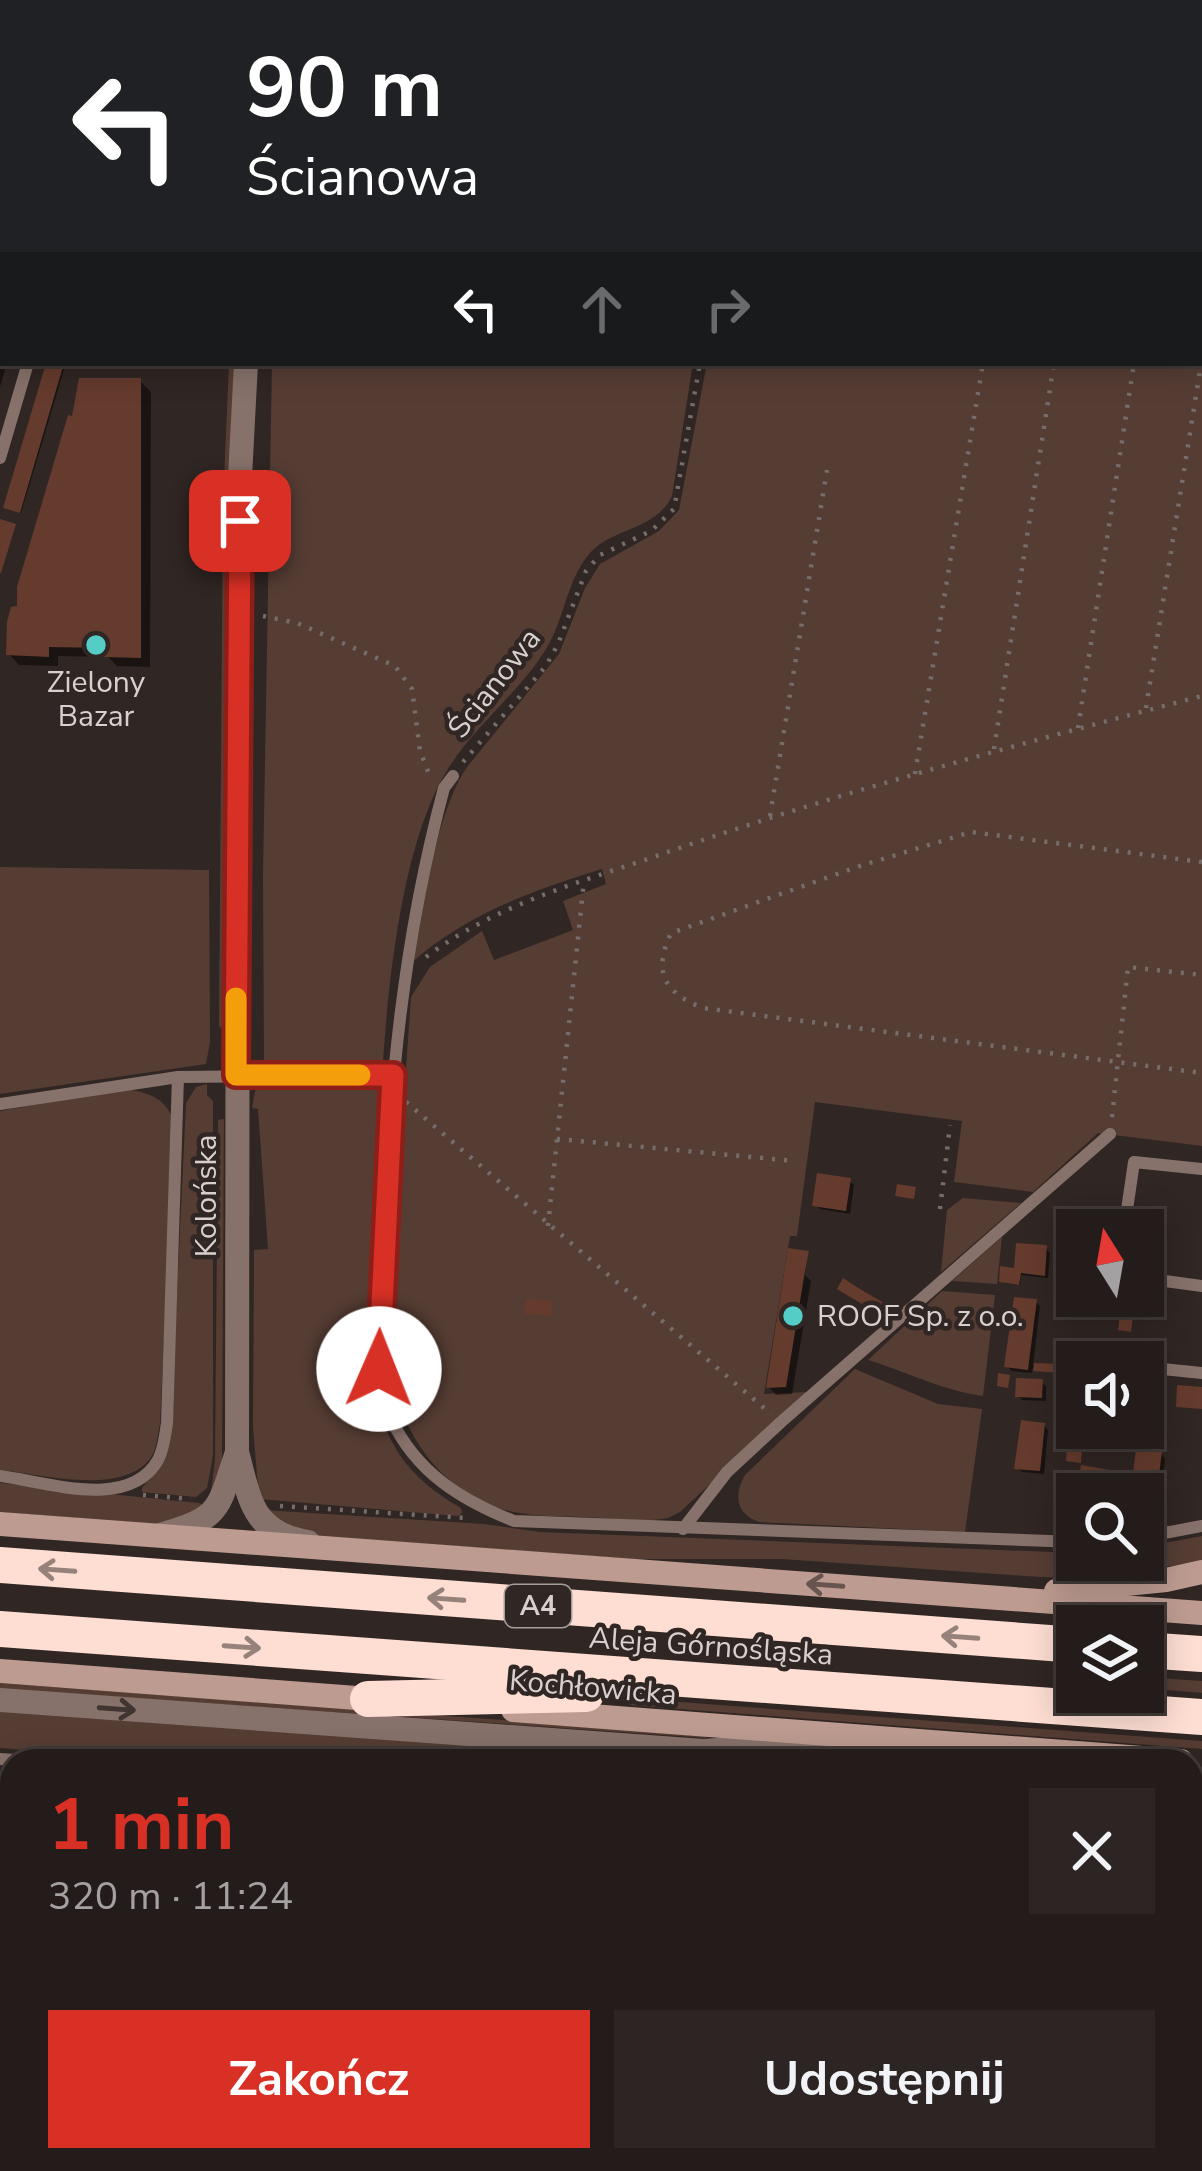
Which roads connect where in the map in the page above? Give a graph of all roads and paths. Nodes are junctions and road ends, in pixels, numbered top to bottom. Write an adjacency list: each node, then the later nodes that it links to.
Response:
1 (27, 366): 8 (lane)
2 (246, 366): 10 (street, Kolońska)
3 (699, 366): 16 (path, Ścianowa)
4 (983, 366): 15 (path)
5 (1054, 366): 14 (path)
6 (1134, 366): 13 (path)
7 (1201, 366): 12 (path)
8 (0, 458)
9 (827, 470): 18 (path)
10 (239, 608): 17 (path); 25 (street, Kolońska)
11 (1202, 696): 12 (path)
12 (1146, 711): 13 (path)
13 (1078, 728): 14 (path)
14 (994, 750): 15 (path)
15 (915, 774): 18 (path)
16 (452, 776): 21 (lane, Ścianowa)
17 (436, 790)
18 (770, 816): 20 (path)
19 (1202, 862): 23 (path)
20 (584, 880): 21 (path); 31 (path)
21 (403, 975): 26 (lane, Ścianowa)
22 (1202, 975): 23 (path)
23 (1118, 1062): 24 (path); 30 (path)
24 (1202, 1073)
25 (236, 1075): 26 (lane); 27 (lane); 42 (street, Kolońska)
26 (393, 1075): 36 (path); 50 (lane, Ścianowa)
27 (178, 1077): 28 (lane); 44 (lane)
28 (0, 1104)
29 (950, 1125): 34 (path)
30 (1110, 1134): 41 (lane)
31 (557, 1139): 32 (path); 36 (path)
32 (795, 1161)
33 (1202, 1169): 35 (lane)
34 (940, 1209)
35 (1127, 1209)
36 (548, 1226): 41 (path)
37 (1164, 1281): 38 (lane)
38 (1202, 1286)
39 (1164, 1369): 40 (lane)
40 (1202, 1373)
41 (781, 1422): 50 (lane)
42 (237, 1452): 45 (street); 46 (street)
43 (0, 1476): 44 (lane)
44 (125, 1487): 45 (path)
45 (220, 1501): 52 (street)
46 (251, 1504): 47 (path); 54 (street)
47 (466, 1518)
48 (0, 1524): 52 (main road)
49 (1202, 1526): 51 (lane)
50 (683, 1529): 53 (lane, Ścianowa)
51 (1164, 1533)
52 (159, 1536): 54 (main road)
53 (1056, 1541)
54 (356, 1550): 57 (main road, one-way to 54)
55 (0, 1565): 60 (highway, Aleja Górnośląska / A4, one-way to 55)
56 (1202, 1572): 57 (main road)
57 (984, 1597): 58 (main road)
58 (1202, 1613)
59 (0, 1629): 64 (highway, Aleja Górnośląska / A4, one-way to 64)
60 (1056, 1643)
61 (1164, 1651): 62 (highway)
62 (1202, 1654)
63 (0, 1671): 65 (main road, Kochłowicka)
64 (731, 1684): 65 (highway); 67 (highway, Aleja Górnośląska / A4)
65 (368, 1699): 68 (main road, Kochłowicka)
66 (0, 1700): 69 (street, one-way to 69)
67 (1202, 1717)
68 (861, 1738): 70 (street, one-way to 68); 71 (main road, Kochłowicka)
69 (676, 1749)
70 (728, 1749)
71 (1014, 1749)

